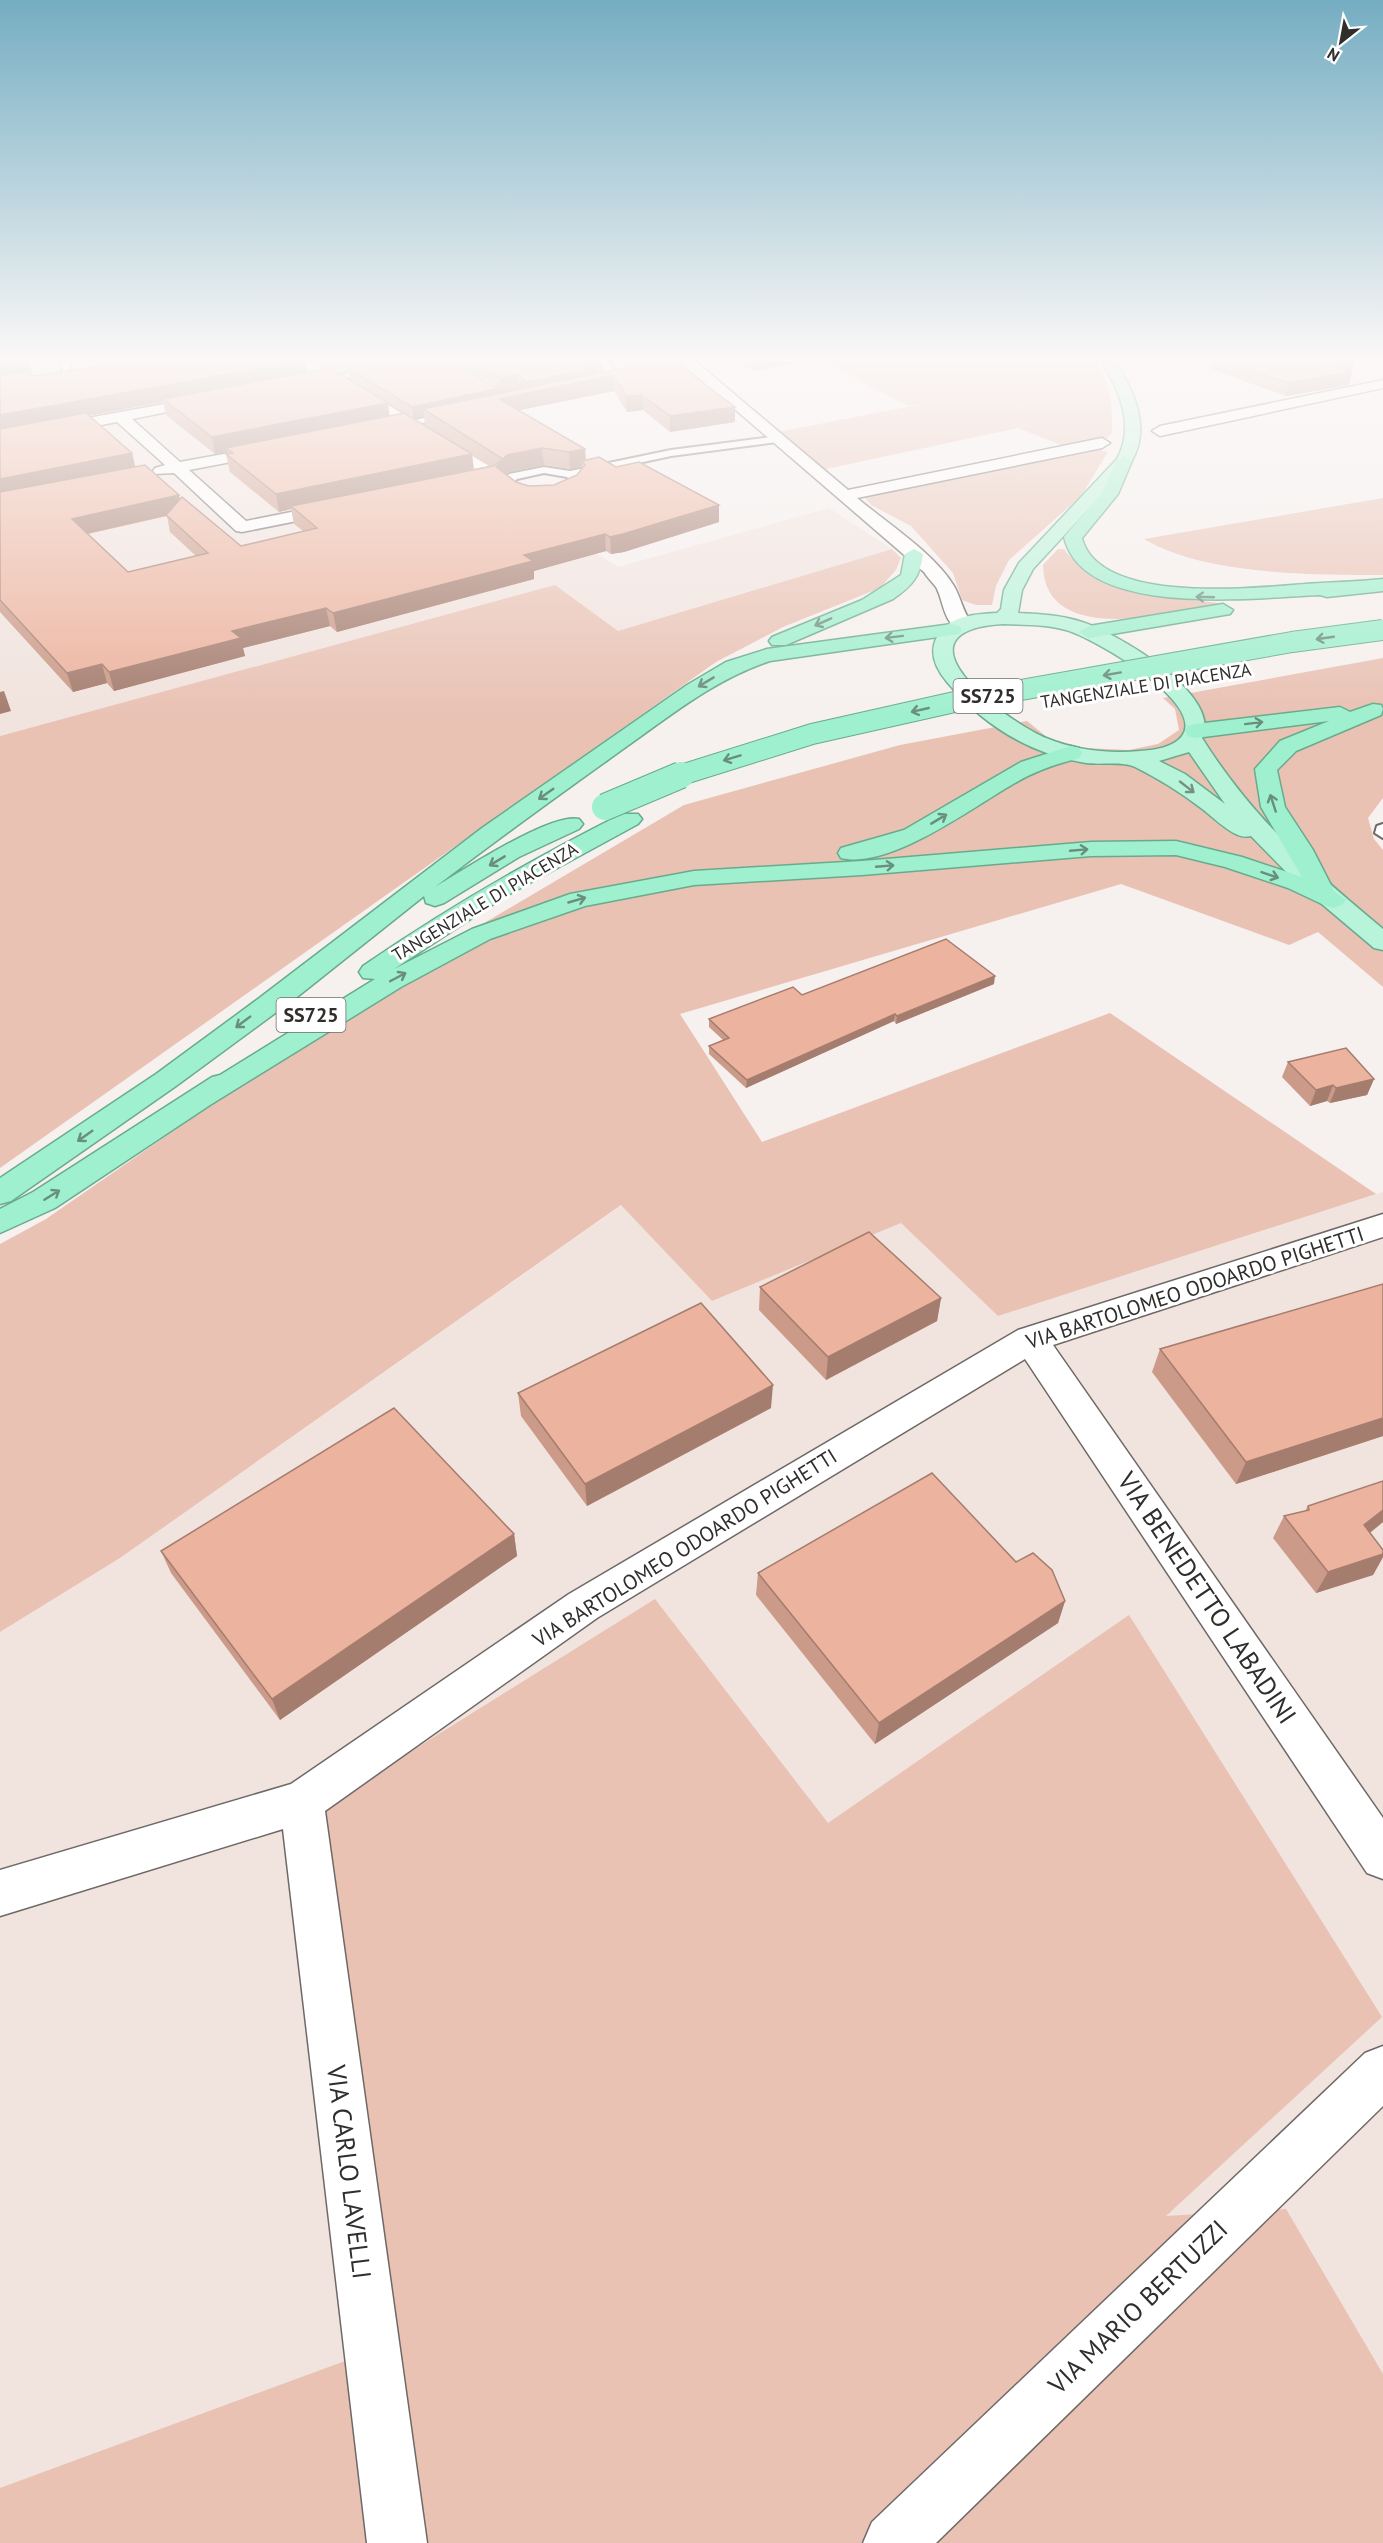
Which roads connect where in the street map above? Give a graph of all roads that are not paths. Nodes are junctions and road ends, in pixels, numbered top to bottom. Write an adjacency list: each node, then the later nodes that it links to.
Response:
1 (190, 480): 9 (street)
2 (510, 480): 3 (lane)
3 (576, 480)
4 (828, 480): 8 (street)
5 (921, 480): 8 (street)
6 (1106, 480): 13 (main road)
7 (1116, 480): 12 (highway, one-way to 7)
8 (846, 495): 10 (street)
9 (357, 504)
10 (914, 554): 15 (street); 19 (highway, one-way to 19)
11 (1383, 585): 12 (highway)
12 (1347, 588): 16 (highway)
13 (1033, 589): 14 (main road); 16 (main road)
14 (1003, 618): 15 (main road); 16 (main road)
15 (957, 627): 19 (highway, one-way to 19); 22 (main road)
16 (1082, 629): 21 (main road)
17 (1383, 630): 25 (highway, TANGENZIALE DI PIACENZA / SS725, one-way to 25, bridge)
18 (1383, 649): 24 (highway, TANGENZIALE DI PIACENZA / SS725)
19 (732, 666): 30 (highway, one-way to 30)
20 (1378, 710): 21 (highway, one-way to 20); 28 (highway, one-way to 20)
21 (1193, 734): 23 (main road); 26 (main road)
22 (1071, 753): 23 (main road); 27 (highway, one-way to 22)
23 (1137, 759): 26 (main road, one-way to 26)
24 (695, 793)
25 (629, 812): 30 (highway, TANGENZIALE DI PIACENZA / SS725, one-way to 30); 31 (highway, TANGENZIALE DI PIACENZA / SS725)
26 (1293, 866): 28 (main road)
27 (764, 872): 28 (highway, one-way to 28); 31 (highway, one-way to 27)
28 (1328, 896): 29 (main road)
29 (1383, 942)
30 (270, 1002): 32 (highway, TANGENZIALE DI PIACENZA / SS725, one-way to 32)
31 (206, 1097): 33 (highway, TANGENZIALE DI PIACENZA / SS725, one-way to 31)
32 (10, 1187)
33 (0, 1222)
34 (1383, 1225): 35 (street, VIA BARTOLOMEO ODOARDO PIGHETTI)
35 (1030, 1339): 36 (street, VIA BARTOLOMEO ODOARDO PIGHETTI); 37 (street, VIA BENEDETTO LABADINI)
36 (302, 1802): 38 (street, VIA BARTOLOMEO ODOARDO PIGHETTI); 40 (street, VIA CARLO LAVELLI)
37 (1383, 1857)
38 (0, 1893)
39 (1383, 2071): 41 (street, VIA MARIO BERTUZZI)
40 (396, 2543)
41 (893, 2543)

